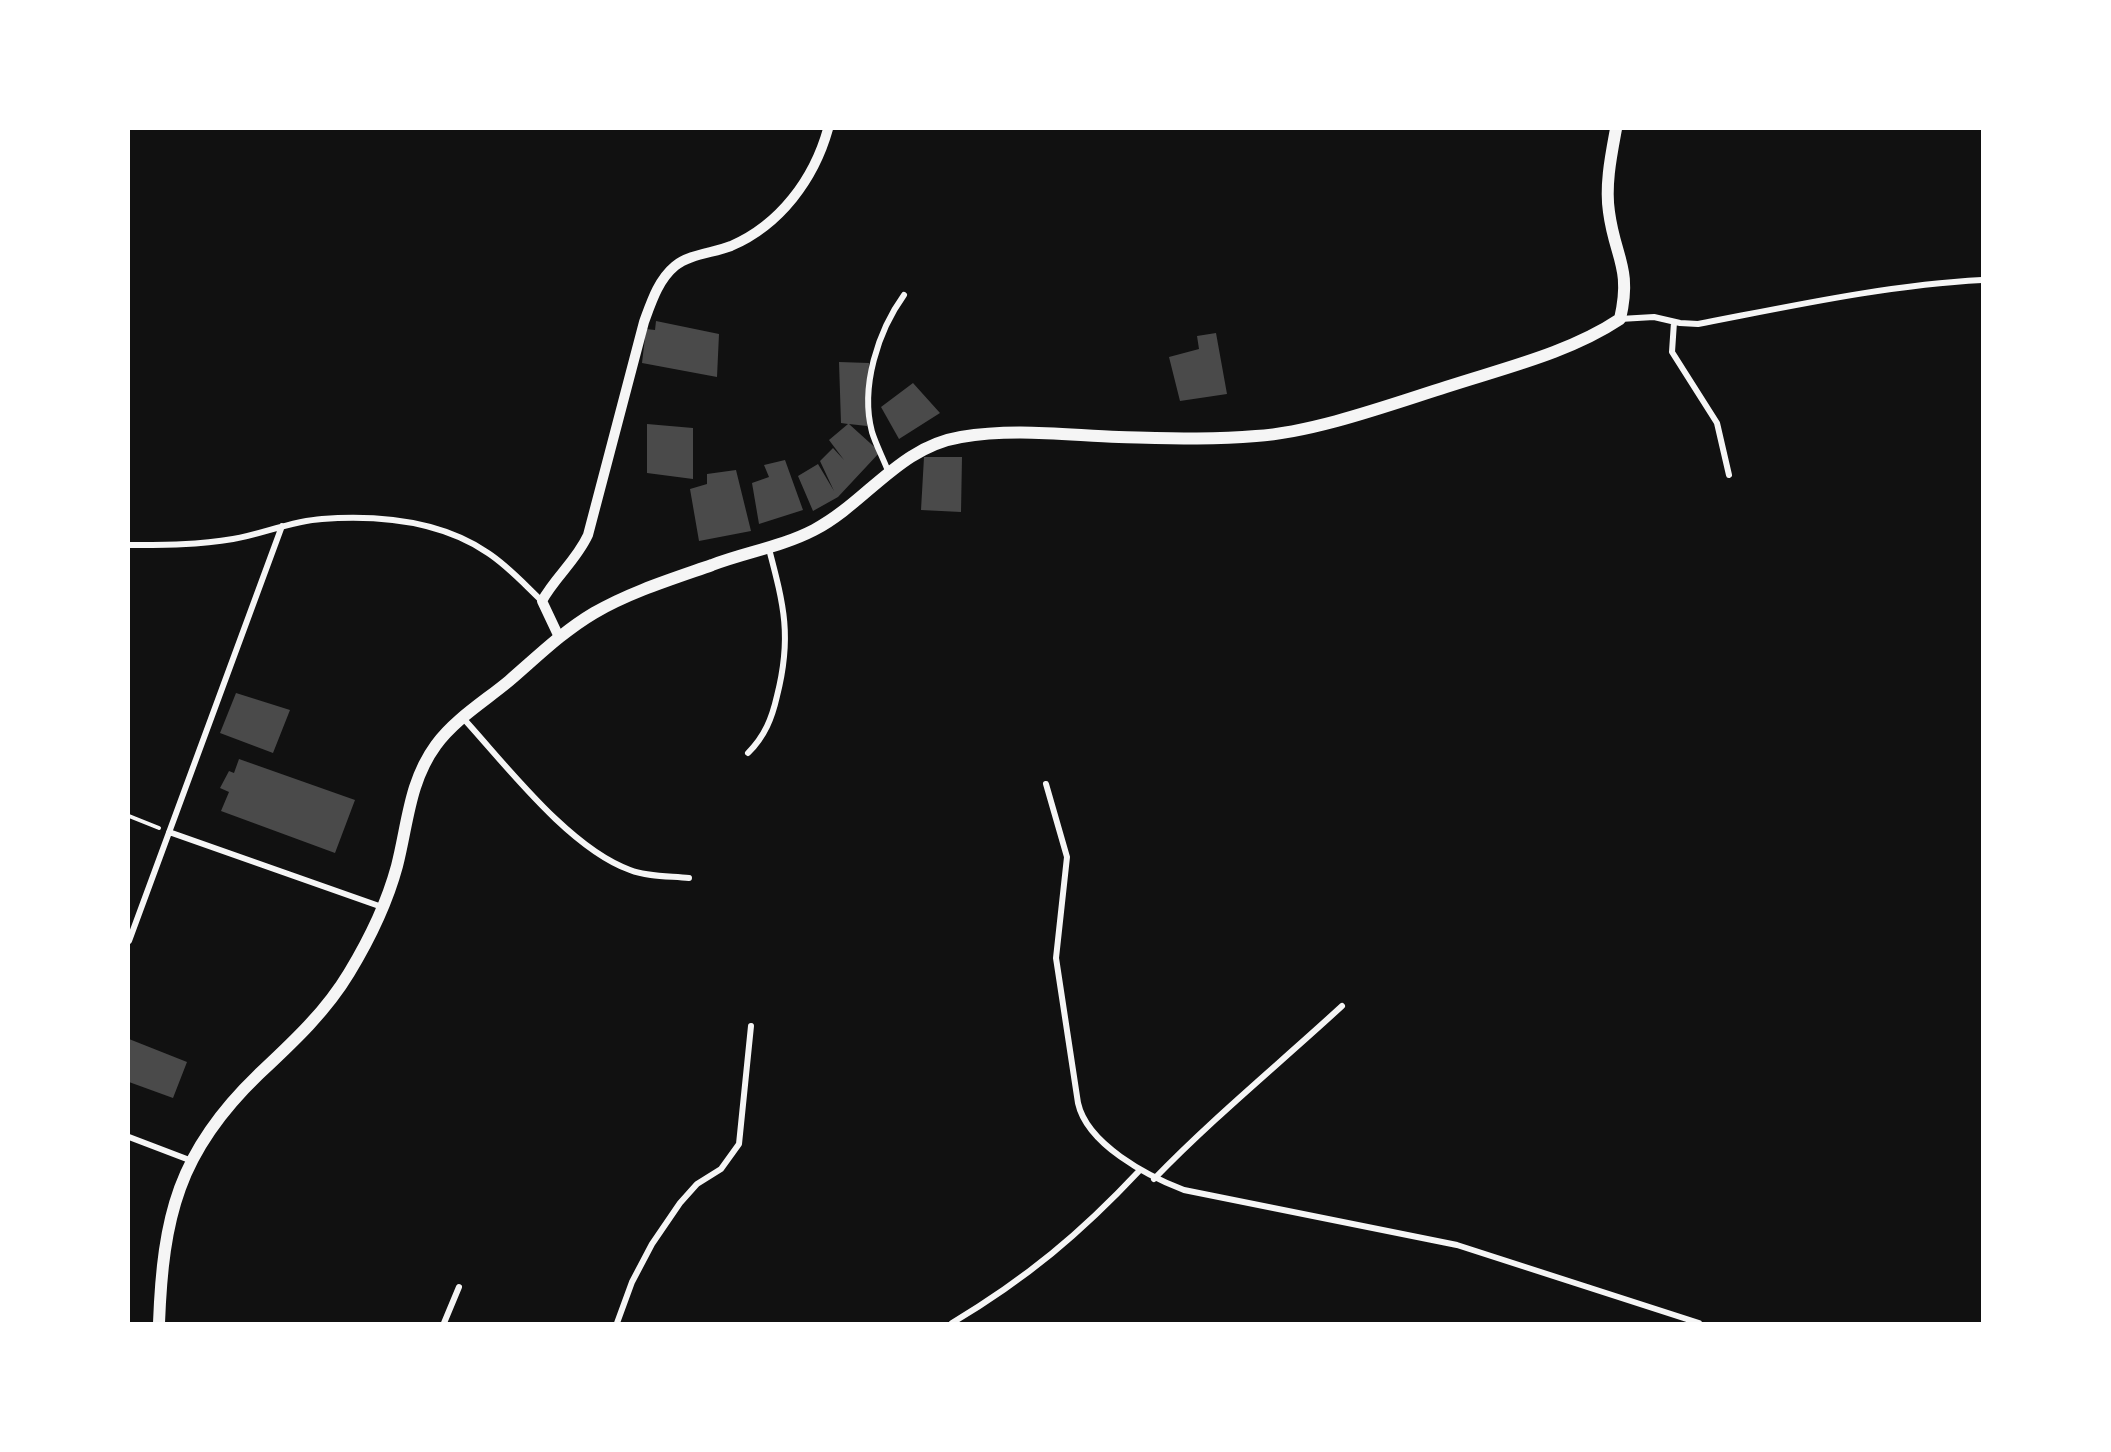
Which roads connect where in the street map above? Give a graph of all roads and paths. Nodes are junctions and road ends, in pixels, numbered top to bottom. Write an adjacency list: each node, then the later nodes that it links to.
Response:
1 (828, 129): 12 (street)
2 (1616, 129): 5 (main road)
3 (1982, 280): 6 (street)
4 (904, 295): 7 (street)
5 (1620, 320): 6 (street); 7 (main road)
6 (1674, 322): 8 (street)
7 (888, 471): 11 (main road)
8 (1729, 475)
9 (282, 526): 10 (street); 12 (street); 18 (street)
10 (129, 544)
11 (769, 549): 13 (main road); 15 (street)
12 (543, 601): 13 (street)
13 (559, 637): 14 (main road)
14 (463, 718): 19 (street); 20 (main road)
15 (748, 753)
16 (1046, 784): 26 (street)
17 (129, 816): 18 (path)
18 (169, 832): 20 (street); 21 (street)
19 (689, 878)
20 (382, 907): 25 (main road)
21 (129, 941)
22 (1342, 1006): 27 (street)
23 (751, 1026): 31 (street)
24 (129, 1137): 25 (street)
25 (192, 1161): 29 (main road)
26 (1140, 1170): 27 (street); 32 (street)
27 (1154, 1179): 33 (street)
28 (459, 1287): 30 (street)
29 (159, 1323)
30 (444, 1323)
31 (617, 1323)
32 (952, 1323)
33 (1698, 1323)

